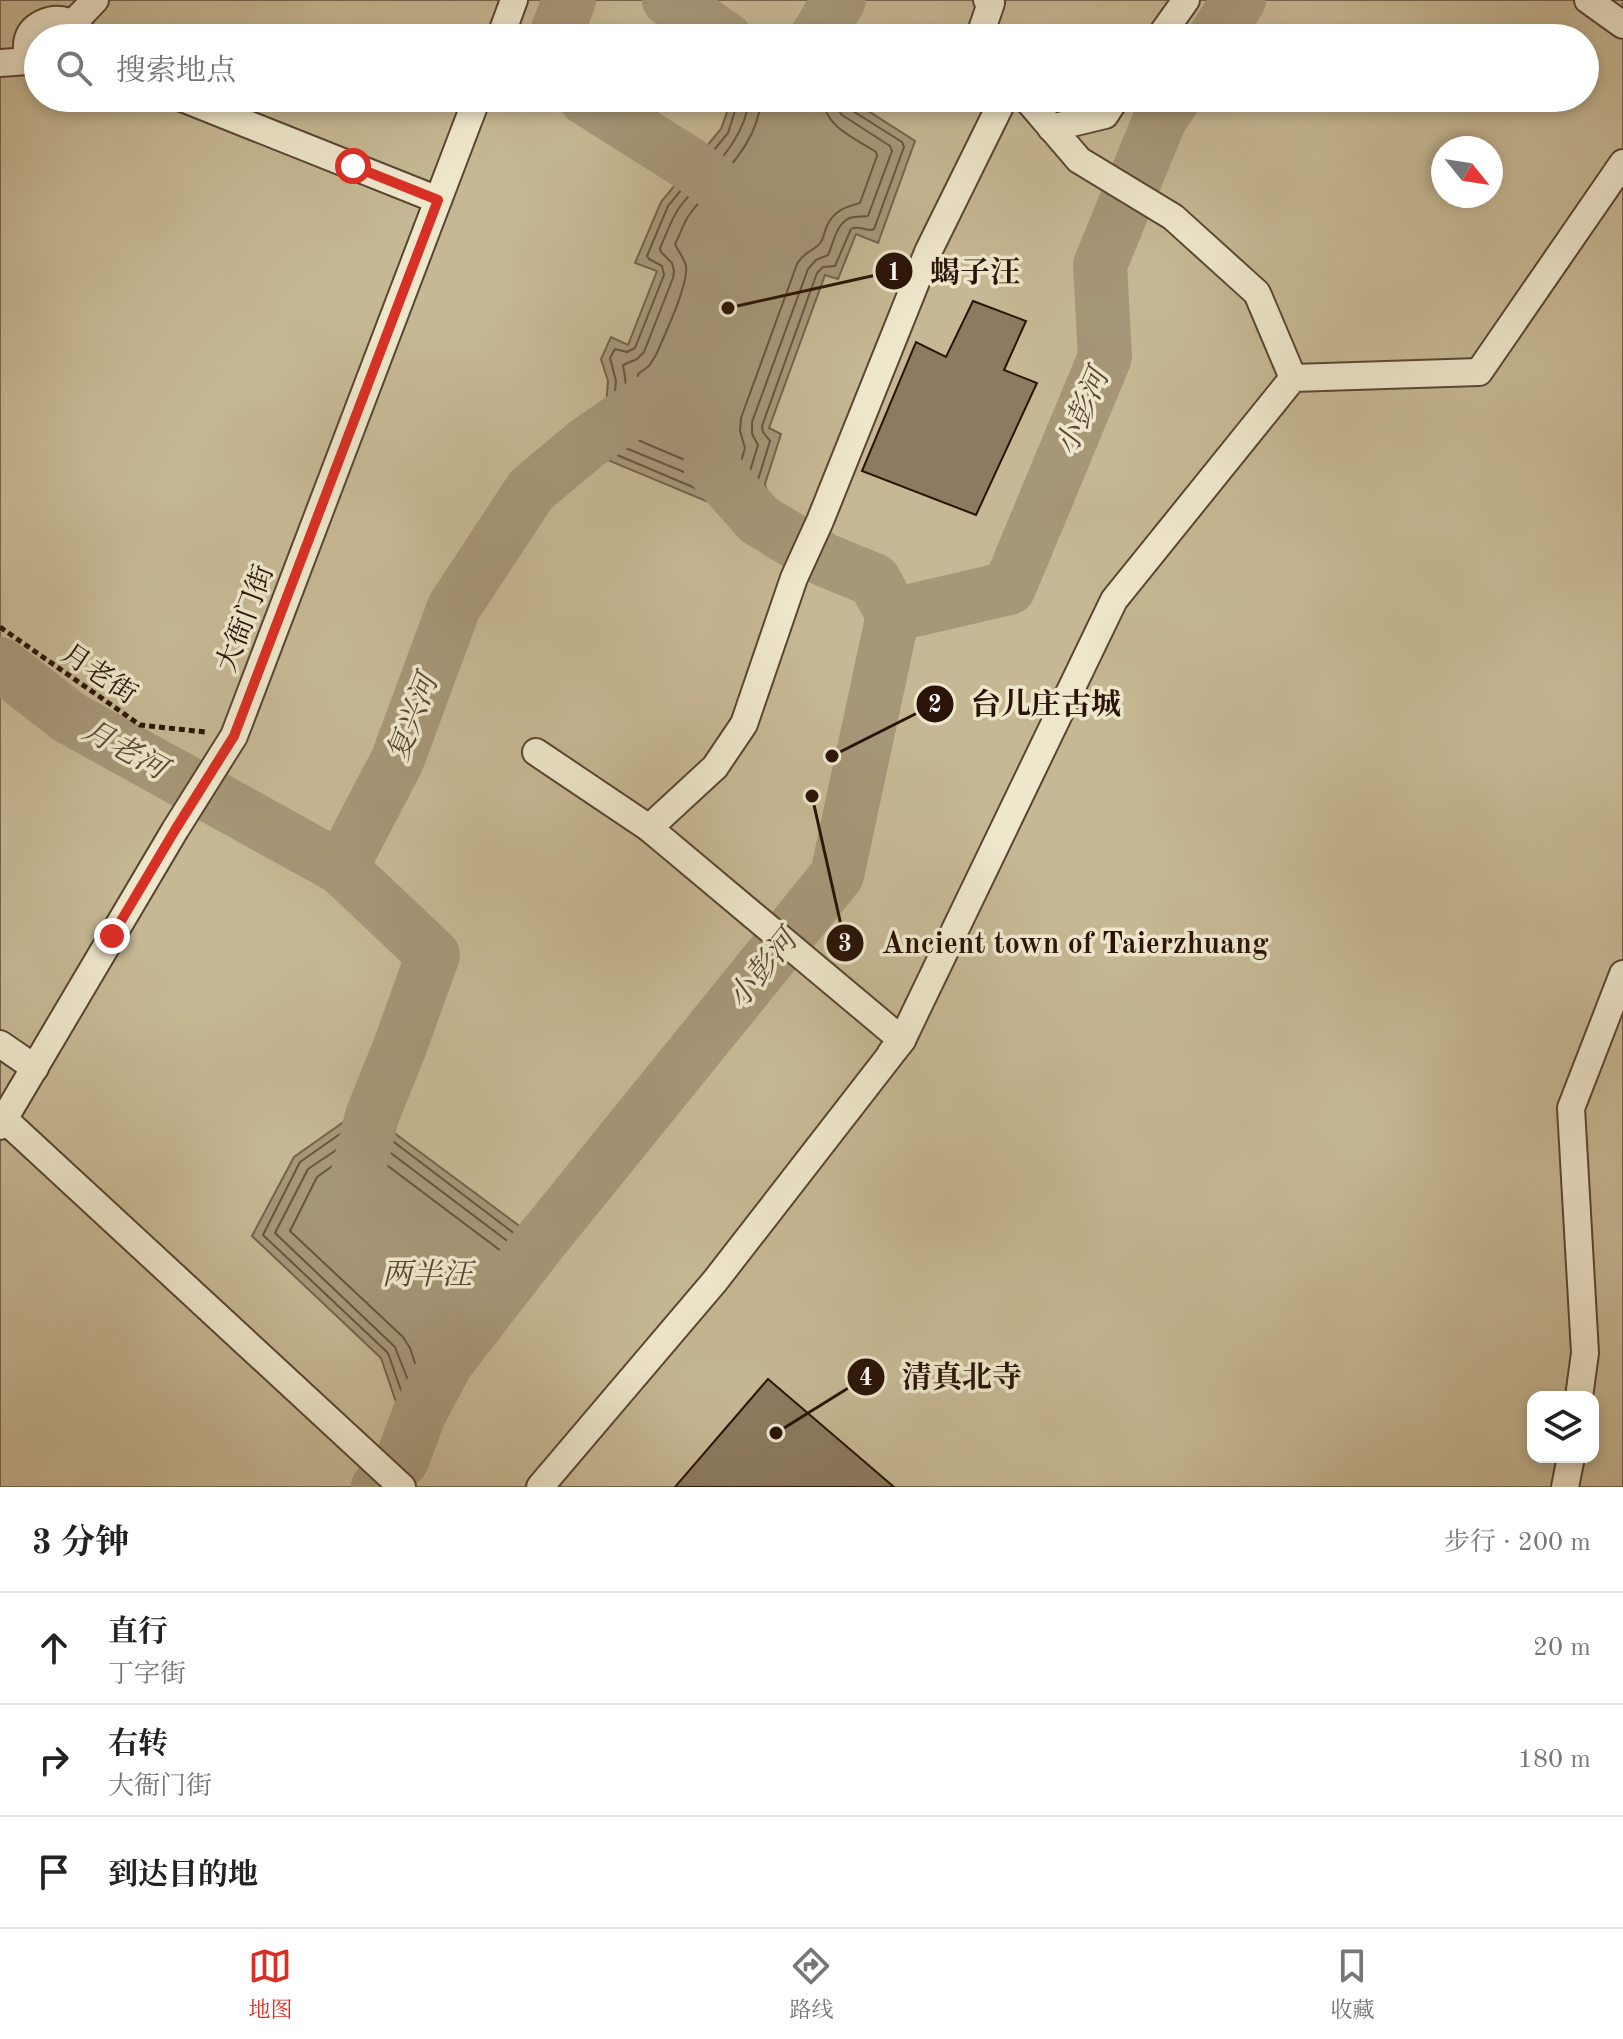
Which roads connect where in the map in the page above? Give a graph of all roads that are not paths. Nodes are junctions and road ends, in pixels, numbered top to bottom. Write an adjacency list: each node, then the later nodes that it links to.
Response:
1 (95, 0): 8 (street)
2 (514, 0): 9 (street)
3 (987, 0): 10 (street)
4 (1186, 0): 11 (street)
5 (1588, 0): 12 (street)
6 (30, 24): 7 (street)
7 (74, 24)
8 (83, 24)
9 (505, 24)
10 (984, 24)
11 (1169, 24)
12 (1623, 25)
13 (0, 63): 14 (street)
14 (24, 64)
15 (217, 112): 22 (street)
16 (472, 112): 22 (street, 大衙门街)
17 (997, 112): 25 (street)
18 (1038, 112): 20 (street)
19 (1107, 112): 20 (street)
20 (1051, 128): 23 (street)
21 (1623, 163): 23 (street)
22 (438, 200): 29 (street, 大衙门街)
23 (1293, 378): 27 (street)
24 (536, 752): 25 (street)
25 (649, 828): 27 (street)
26 (1623, 974): 31 (street)
27 (902, 1040): 34 (street); 35 (street)
28 (0, 1044): 29 (street)
29 (35, 1068): 30 (street, 大衙门街)
30 (2, 1123): 33 (street)
31 (1580, 1391)
32 (1570, 1463): 36 (street)
33 (402, 1487)
34 (531, 1487)
35 (540, 1487)
36 (1565, 1487)

